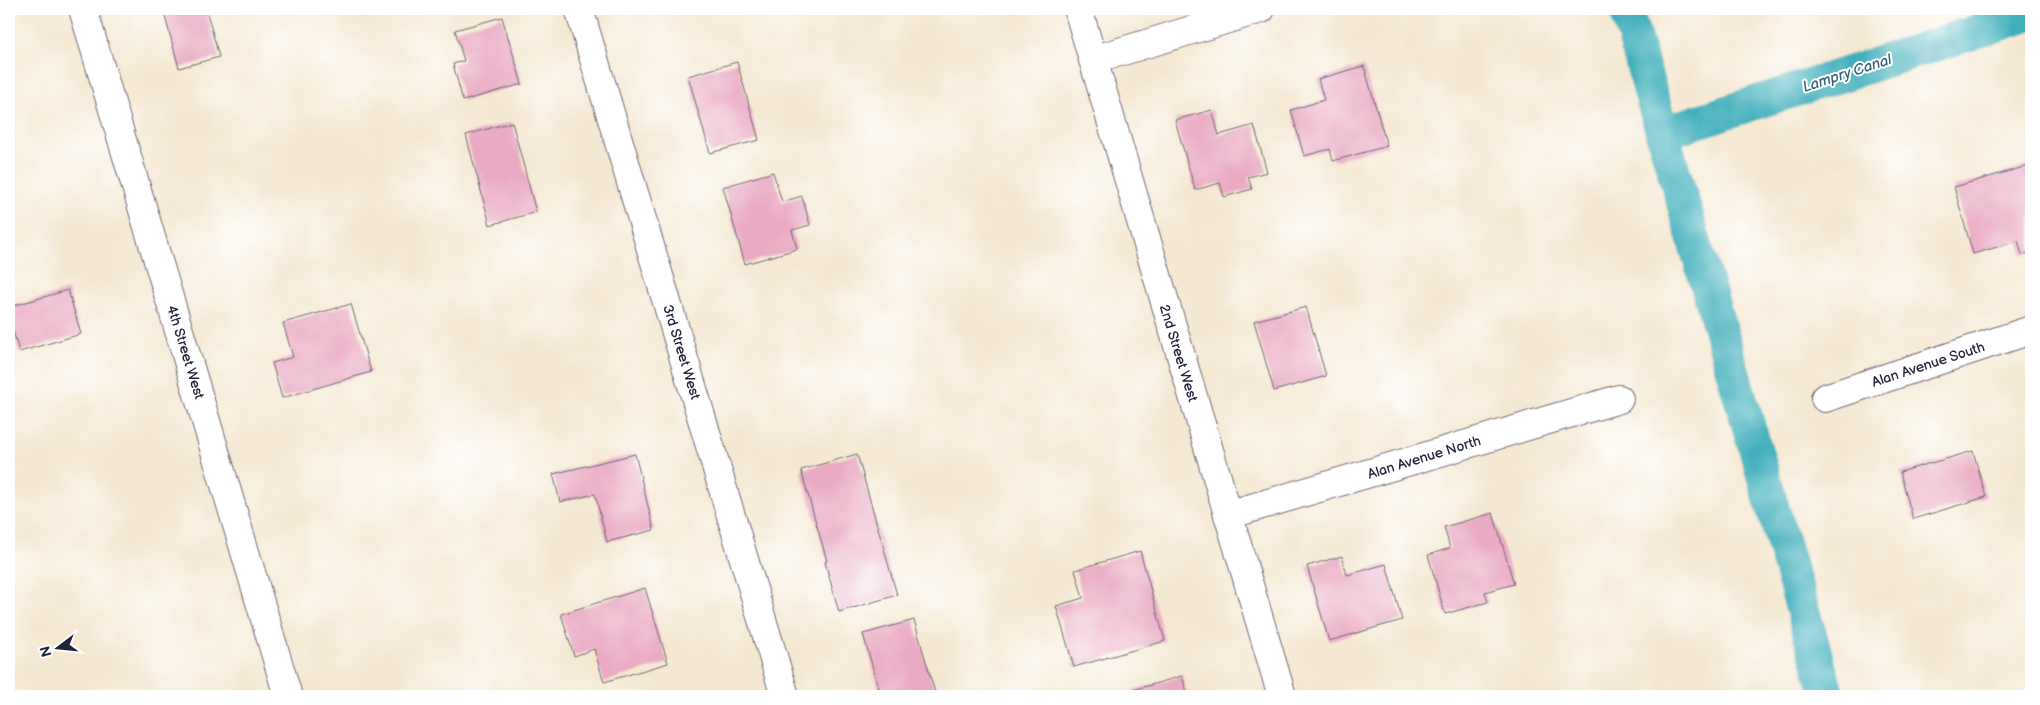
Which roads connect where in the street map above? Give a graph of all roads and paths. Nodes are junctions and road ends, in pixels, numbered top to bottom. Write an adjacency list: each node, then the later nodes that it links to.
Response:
1 (83, 9): 10 (street, 4th Street West)
2 (579, 9): 11 (street, 3rd Street West)
3 (1078, 9): 5 (street, 2nd Street West)
4 (1261, 9): 5 (street)
5 (1093, 60): 9 (street, 2nd Street West)
6 (2031, 330): 8 (street, Alan Avenue South)
7 (1620, 398): 9 (street, Alan Avenue North)
8 (1825, 398)
9 (1228, 515): 12 (street, 2nd Street West)
10 (288, 696)
11 (785, 696)
12 (1282, 696)

